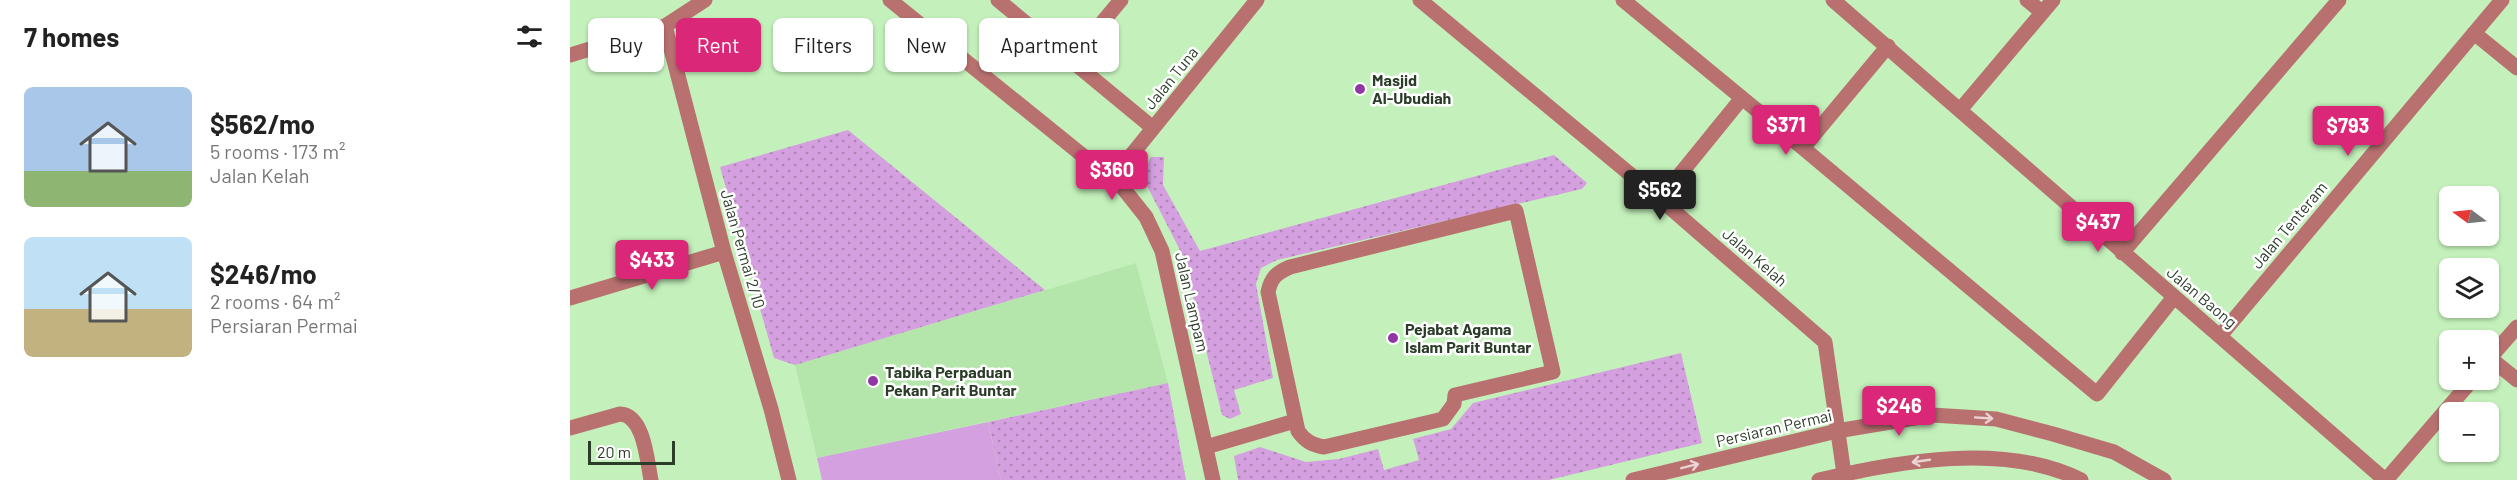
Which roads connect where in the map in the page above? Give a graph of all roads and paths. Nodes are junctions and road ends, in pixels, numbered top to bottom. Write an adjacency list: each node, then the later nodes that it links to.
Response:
1 (705, 0): 16 (street)
2 (890, 0): 26 (street, Jalan Lampam)
3 (998, 0): 14 (street)
4 (1121, 0): 15 (street)
5 (1257, 0): 24 (street, Jalan Tuna)
6 (1420, 0): 27 (street, Jalan Kelah)
7 (1623, 0): 22 (street)
8 (1833, 0): 18 (street, Jalan Baong)
9 (2028, 0): 13 (street)
10 (2053, 0): 13 (street)
11 (2339, 0): 29 (street)
12 (2502, 0): 17 (street, Jalan Tenteram)
13 (2042, 12): 23 (street)
14 (1019, 18)
15 (1106, 18)
16 (665, 26): 19 (street); 28 (street, Jalan Permai 2/10)
17 (2475, 33): 20 (street); 33 (street, Jalan Tenteram)
18 (1888, 46): 23 (street, Jalan Baong); 25 (street)
19 (570, 55)
20 (2517, 68)
21 (1084, 72): 24 (street)
22 (1742, 98): 25 (street); 27 (street)
23 (1960, 110): 29 (street, Jalan Baong)
24 (1153, 128): 26 (street, Jalan Tuna)
25 (1803, 148): 30 (street)
26 (1112, 179): 41 (street, Jalan Lampam)
27 (1660, 199): 40 (street, Jalan Kelah)
28 (724, 252): 31 (street); 44 (street, Jalan Permai 2/10)
29 (2122, 253): 30 (street, Jalan Baong)
30 (2174, 297): 33 (street, Jalan Baong)
31 (570, 298)
32 (2517, 327): 34 (street)
33 (2220, 336): 50 (street, Jalan Baong)
34 (2499, 348)
35 (2499, 366): 36 (street)
36 (2517, 380)
37 (2463, 390): 50 (street)
38 (1295, 421): 38 (street); 41 (street)
39 (570, 428): 43 (street)
40 (1838, 431): 42 (street, Jalan Kelah); 46 (street, Persiaran Permai, one-way to 40); 49 (street, Persiaran Permai, one-way to 49)
41 (1206, 447): 45 (street, Jalan Lampam)
42 (1844, 474): 47 (street); 48 (street, one-way to 42)
43 (651, 480)
44 (789, 480)
45 (1213, 480)
46 (1633, 480)
47 (1820, 480)
48 (2081, 480)
49 (2164, 480)
50 (2386, 480)

